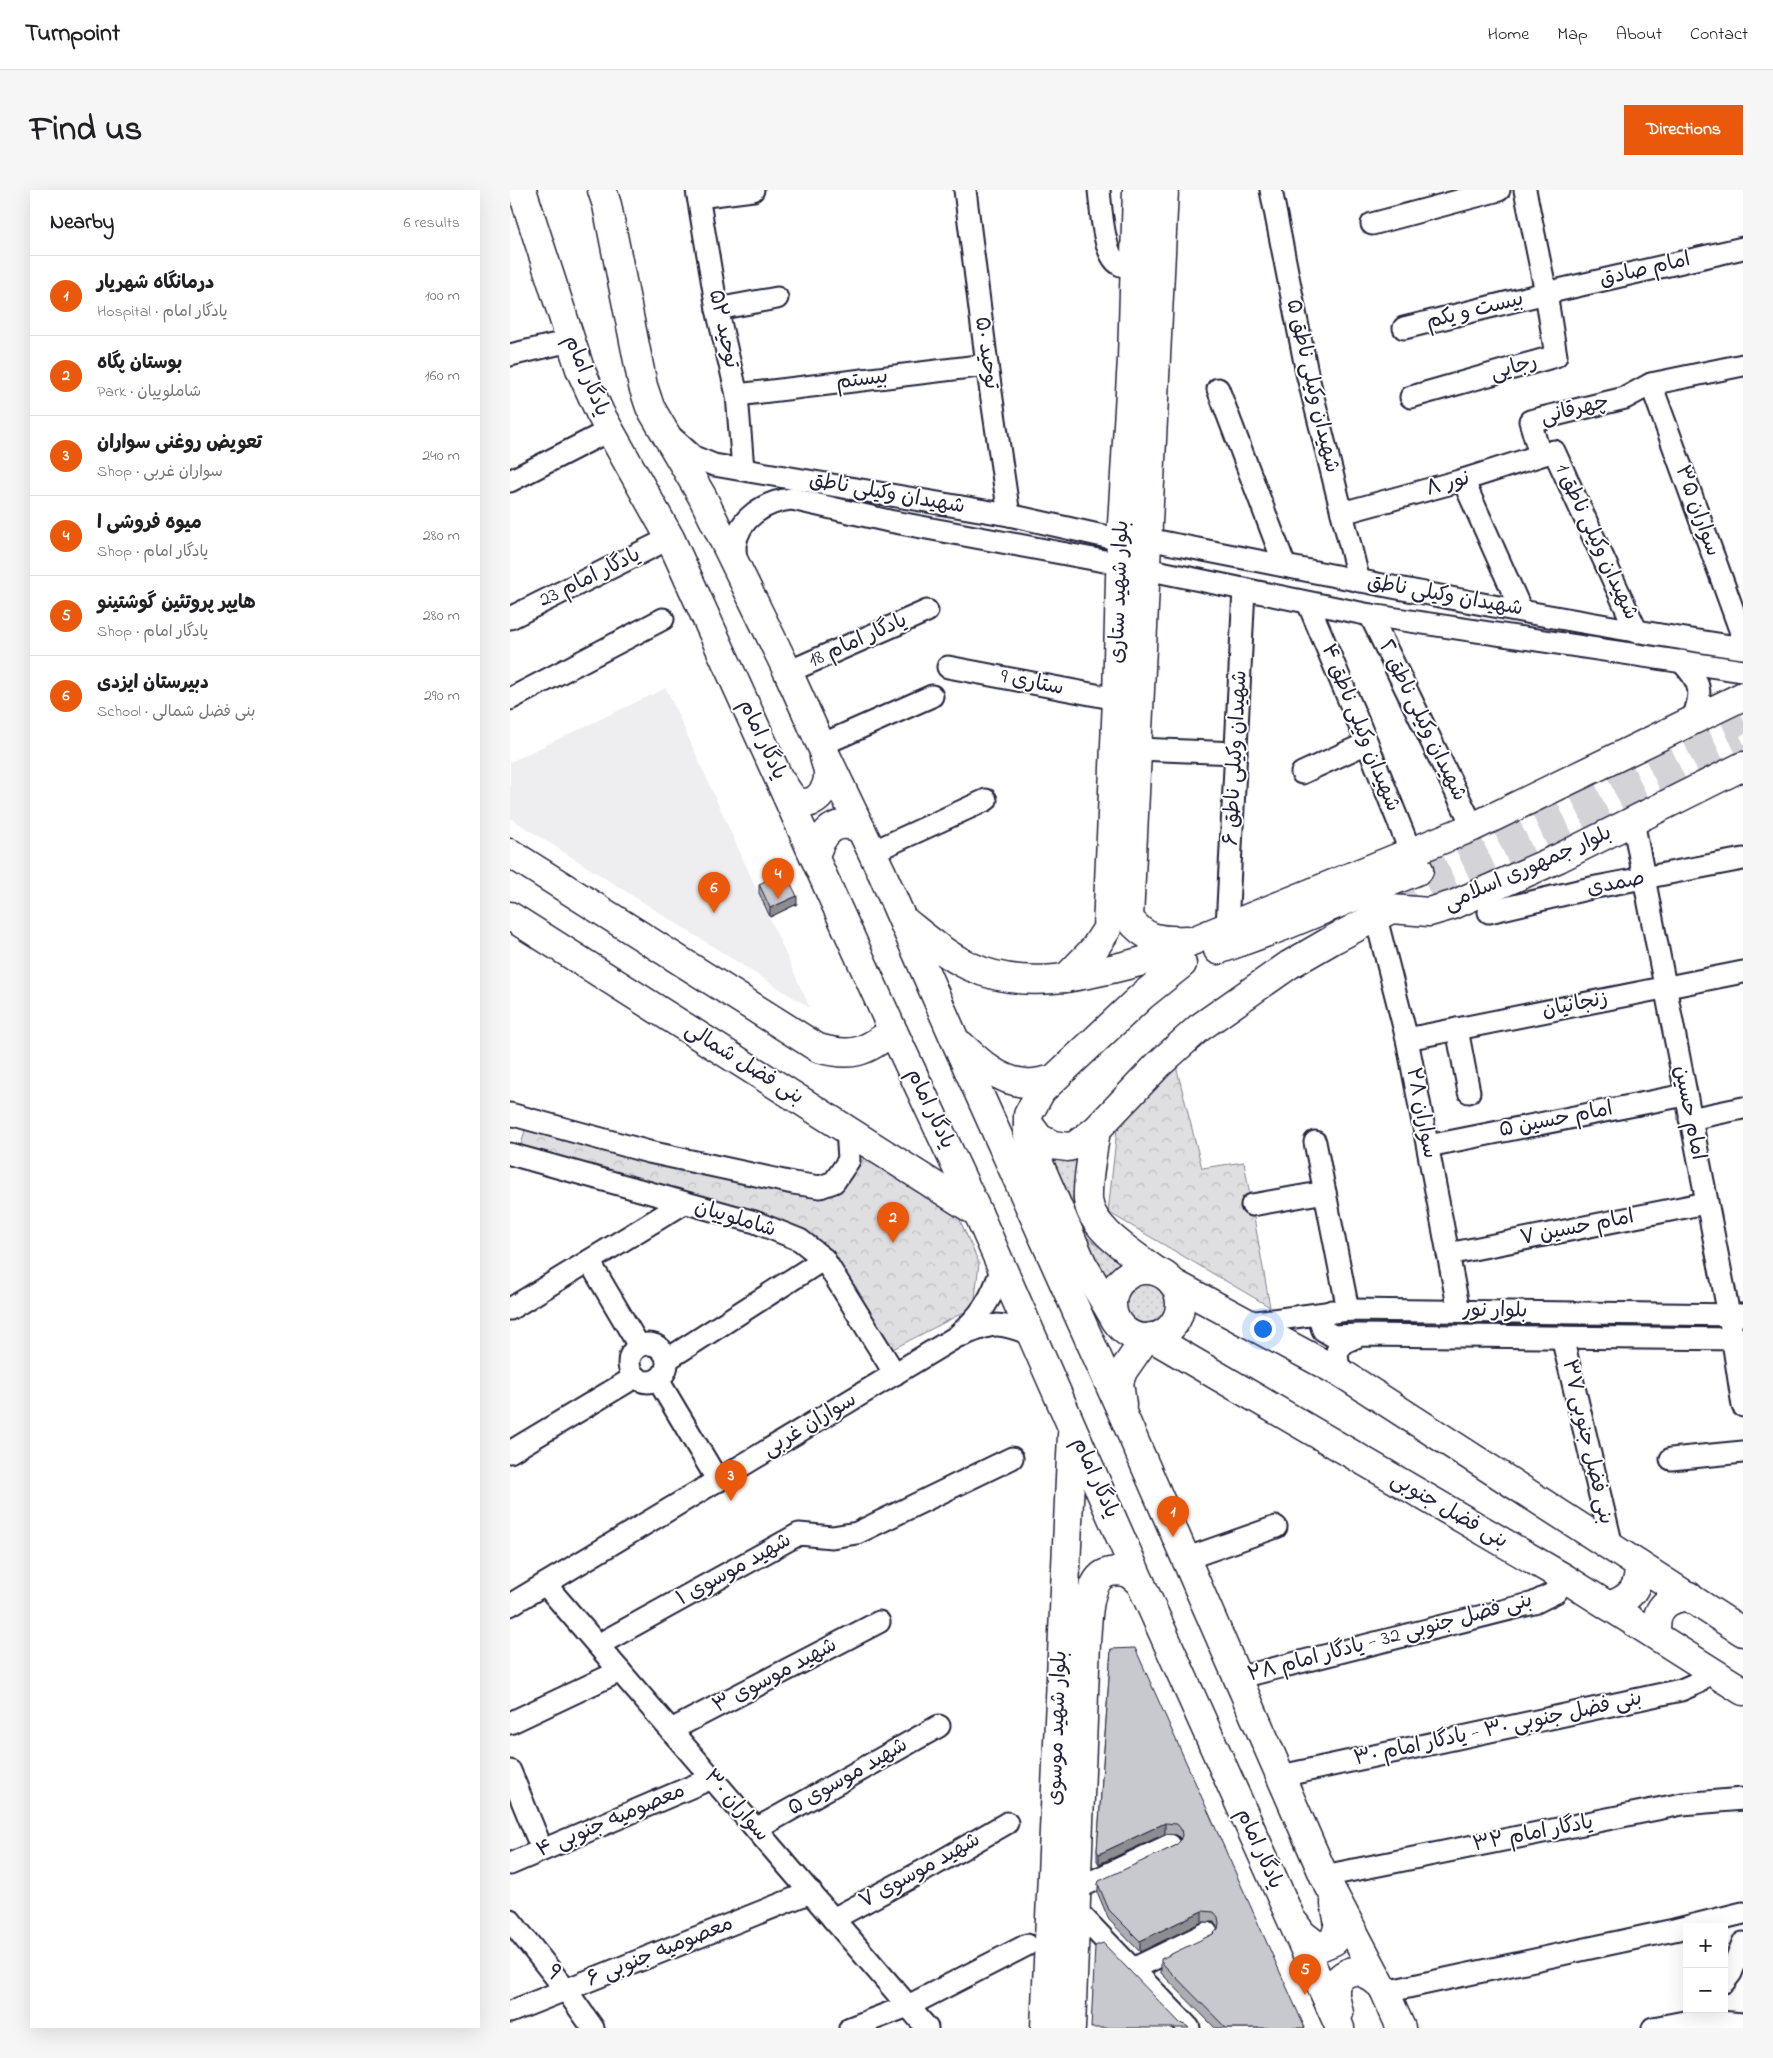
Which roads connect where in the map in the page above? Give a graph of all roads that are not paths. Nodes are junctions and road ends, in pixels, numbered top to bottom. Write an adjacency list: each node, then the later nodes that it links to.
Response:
1 (602, 190): 27 (main road)
2 (753, 190): 10 (street)
3 (965, 190): 21 (street, توحید ۵۰)
4 (1099, 190): 14 (street)
5 (1137, 190): 14 (main road, بلوار شهید ستاری)
6 (1164, 190): 14 (main road, بلوار شهید ستاری)
7 (1271, 190): 33 (street, شهیدان وکیلی ناطق ۵)
8 (1499, 190): 12 (street)
9 (1525, 190): 15 (street)
10 (698, 193): 17 (street, توحید ۵۲)
11 (518, 194): 19 (main road, یادگار امام)
12 (1372, 224)
13 (1743, 248): 15 (street, امام صادق)
14 (1146, 267): 37 (main road, بلوار شهید ستاری); 38 (main road, بلوار شهید ستاری)
15 (1546, 293): 18 (street, بیست و یکم); 26 (street, رجایی)
16 (777, 298): 17 (street)
17 (717, 309): 25 (street, توحید ۵۲)
18 (1404, 328)
19 (570, 342): 20 (street); 28 (main road, یادگار امام)
20 (510, 355)
21 (987, 365): 25 (street, بیستم); 34 (street, توحید ۵۰)
22 (1743, 365): 23 (street)
23 (1651, 384): 29 (street, چهرقانی); 52 (street, سواران ۳۵)
24 (1218, 389): 40 (street)
25 (737, 396): 30 (street, توحید ۵۲)
26 (1411, 397)
27 (663, 428): 30 (street, شهیدان وکیلی ناطق); 41 (main road)
28 (610, 430): 32 (street); 36 (main road, یادگار امام)
29 (1547, 453): 31 (street, نور ۸); 51 (street, شهیدان وکیلی ناطق 1)
30 (743, 470): 34 (street, شهیدان وکیلی ناطق)
31 (1463, 480): 33 (street, نور ۸); 46 (street)
32 (510, 481)
33 (1342, 513): 43 (street, شهیدان وکیلی ناطق ۵)
34 (1009, 515): 35 (street, شهیدان وکیلی ناطق)
35 (1076, 530): 38 (street, شهیدان وکیلی ناطق); 39 (street)
36 (670, 538): 49 (street, یادگار امام 23); 69 (main road, یادگار امام)
37 (1147, 539): 40 (street, شهیدان وکیلی ناطق); 42 (main road, بلوار شهید ستاری)
38 (1120, 552): 39 (street, شهیدان وکیلی ناطق); 61 (main road, بلوار شهید ستاری)
39 (1068, 555): 41 (street, شهیدان وکیلی ناطق)
40 (1285, 566): 43 (street, شهیدان وکیلی ناطق)
41 (737, 567): 57 (main road)
42 (1146, 569): 44 (street, شهیدان وکیلی ناطق); 65 (main road, بلوار شهید ستاری)
43 (1359, 582): 46 (street, شهیدان وکیلی ناطق)
44 (1244, 589): 45 (street, شهیدان وکیلی ناطق); 66 (street, شهیدان وکیلی ناطق ۶)
45 (1308, 603): 48 (street, شهیدان وکیلی ناطق); 63 (street, شهیدان وکیلی ناطق ۴)
46 (1521, 610): 51 (street, شهیدان وکیلی ناطق)
47 (927, 611): 57 (street, یادگار امام 18)
48 (1370, 615): 54 (street, شهیدان وکیلی ناطق); 72 (street, شهیدان وکیلی ناطق ٢)
49 (510, 618)
50 (663, 619): 60 (street)
51 (1638, 632): 53 (street, شهیدان وکیلی ناطق)
52 (1743, 638)
53 (1743, 648)
54 (1681, 661): 56 (street, شهیدان وکیلی ناطق); 62 (street)
55 (948, 667): 61 (street, ستاری 9)
56 (1743, 671)
57 (788, 672): 64 (main road)
58 (932, 696): 64 (street)
59 (1743, 696): 62 (main road)
60 (510, 699)
61 (1117, 700): 82 (main road, بلوار شهید ستاری)
62 (1692, 720): 72 (main road)
63 (1367, 743): 68 (street); 77 (street, شهیدان وکیلی ناطق ۴)
64 (821, 745): 69 (main road); 73 (main road)
65 (1138, 749): 66 (street); 82 (main road, بلوار شهید ستاری)
66 (1236, 754): 83 (street, شهیدان وکیلی ناطق ۶)
67 (1743, 766): 71 (main road, بلوار جمهوری اسلامی)
68 (1302, 773)
69 (781, 780): 75 (main road, یادگار امام)
70 (986, 800): 73 (street)
71 (1634, 821): 78 (street, امام حسین); 80 (main road, بلوار جمهوری اسلامی)
72 (1473, 827): 77 (main road)
73 (867, 840): 75 (main road); 84 (main road)
74 (510, 853): 91 (main road)
75 (815, 856): 91 (main road, یادگار امام)
76 (1743, 859): 78 (street, صمدی)
77 (1415, 862): 83 (main road); 86 (main road)
78 (1643, 878): 79 (street, صمدی); 89 (street, امام حسین)
79 (1489, 912)
80 (1383, 914): 92 (street, سواران ۲۸); 102 (main road)
81 (510, 916): 101 (main road, بنی فضل شمالی)
82 (1118, 923): 85 (main road); 88 (main road, بلوار شهید ستاری)
83 (1228, 927): 85 (main road)
84 (907, 929): 86 (main road); 88 (main road); 93 (main road)
85 (1195, 940): 88 (main road)
86 (1182, 964): 94 (main road)
87 (1743, 972): 89 (street, زنجانیان)
88 (1066, 978)
89 (1664, 988): 90 (street, زنجانیان); 96 (street, امام حسین)
90 (1457, 1029): 92 (street, زنجانیان); 95 (street)
91 (893, 1031): 110 (main road, یادگار امام)
92 (1406, 1039): 104 (street, سواران ۲۸)
93 (955, 1040): 94 (main road); 135 (main road)
94 (1047, 1086): 100 (main road)
95 (1469, 1092)
96 (1685, 1095): 99 (street, امام حسین); 104 (street, امام حسین ۵)
97 (1743, 1108): 99 (street)
98 (510, 1114): 101 (street, شاملوییان)
99 (1690, 1119): 108 (street, امام حسین)
100 (1028, 1123): 102 (main road); 120 (main road)
101 (848, 1129): 110 (main road, بنی فضل شمالی)
102 (1096, 1130): 115 (main road)
103 (1315, 1142): 106 (street)
104 (1428, 1146): 111 (street, سواران ۲۸)
105 (510, 1154): 107 (street, شاملوییان)
106 (1325, 1192): 109 (street); 117 (street)
107 (684, 1203): 112 (street, شاملوییان); 113 (street)
108 (1706, 1203): 111 (street, امام حسین ۷); 119 (street, امام حسین)
109 (1252, 1205)
110 (978, 1213): 114 (main road, یادگار امام)
111 (1448, 1254): 118 (street, سواران ۲۸)
112 (824, 1259): 129 (street); 130 (street, شاملوییان)
113 (589, 1261): 116 (street); 128 (street)
114 (1002, 1267): 122 (main road, یادگار امام); 124 (street)
115 (1164, 1277): 120 (main road); 121 (main road); 126 (main road)
116 (510, 1309)
117 (1340, 1311): 118 (street, بلوار نور); 121 (street, بلوار نور); 123 (street, بلوار نور)
118 (1459, 1311): 119 (street, بلوار نور)
119 (1736, 1315): 127 (street, امام حسین)
120 (1116, 1320): 126 (main road)
121 (1249, 1323): 131 (main road)
122 (1031, 1334): 124 (street); 136 (main road, یادگار امام)
123 (1361, 1335): 125 (street, بلوار نور); 131 (street)
124 (956, 1337): 130 (street, سواران غربی)
125 (1562, 1337): 127 (street, بلوار نور); 143 (street, بنی فضل جنوبی ۳۷)
126 (1148, 1338): 135 (main road); 146 (main road, بنی فضل جنوبی)
127 (1737, 1339): 134 (street, امام حسین)
128 (639, 1346): 129 (street); 132 (street)
129 (668, 1359): 133 (street)
130 (895, 1374): 141 (street, سواران غربی)
131 (1346, 1376): 143 (main road)
132 (634, 1377): 133 (street); 137 (street)
133 (658, 1380): 141 (street)
134 (1743, 1406)
135 (1124, 1416): 144 (main road)
136 (1073, 1429): 148 (main road, یادگار امام); 193 (main road, بلوار شهید موسوی)
137 (510, 1452)
138 (1743, 1452): 140 (street)
139 (1012, 1458): 155 (street, شهید موسوی ۱)
140 (1671, 1459)
141 (718, 1481): 147 (street, سواران غربی)
142 (1276, 1527): 144 (street)
143 (1612, 1546): 145 (main road)
144 (1186, 1559): 158 (main road)
145 (1639, 1566): 149 (main road); 151 (main road)
146 (1566, 1580): 151 (main road, بنی فضل جنوبی); 158 (street, بنی فضل جنوبی 32 - یادگار امام ۲۸)
147 (545, 1584): 150 (street, سواران غربی); 155 (street, سواران ۳۰)
148 (1141, 1584): 174 (main road, بلوار شهید موسوی); 175 (main road, یادگار امام)
149 (1689, 1596): 153 (main road); 154 (main road)
150 (510, 1605)
151 (1609, 1606): 154 (main road, بنی فضل جنوبی)
152 (879, 1622): 162 (street, شهید موسوی ۳)
153 (1743, 1632)
154 (1656, 1634): 156 (main road, بنی فضل جنوبی)
155 (598, 1645): 157 (street, سواران ۳۰)
156 (1710, 1670): 159 (main road, بنی فضل جنوبی); 164 (street, بنی فضل جنوبی ۳۰ - یادگار امام ۳۰)
157 (620, 1671): 160 (street); 162 (street, سواران ۳۰)
158 (1237, 1678): 164 (main road)
159 (1743, 1691)
160 (510, 1723)
161 (939, 1726): 168 (street, شهید موسوی ۵)
162 (671, 1730): 165 (street, سواران ۳۰)
163 (510, 1771): 169 (street)
164 (1281, 1776): 172 (main road)
165 (712, 1778): 168 (street, سواران ۳۰); 171 (street, معصومیه جنوبی ۴)
166 (1743, 1799): 172 (street, یادگار امام ۳۲)
167 (1007, 1823): 177 (street, شهید موسوی ۷)
168 (756, 1829): 173 (street, سواران ۳۰)
169 (537, 1837)
170 (1170, 1845): 174 (street)
171 (510, 1864)
172 (1329, 1886): 175 (main road); 184 (main road)
173 (811, 1892): 177 (street, سواران ۳۰); 185 (street, معصومیه جنوبی ۶)
174 (1076, 1899): 182 (street); 194 (main road, بلوار شهید موسوی)
175 (1287, 1912): 196 (main road, یادگار امام)
176 (1743, 1912): 184 (street)
177 (833, 1919): 186 (street, سواران ۳۰)
178 (510, 1920): 185 (street, ۹)
179 (1207, 1933): 182 (street)
180 (1743, 1943): 183 (street)
181 (1027, 1945): 186 (street)
182 (1133, 1970): 195 (street)
183 (1728, 1977)
184 (1383, 1989): 197 (main road); 198 (main road)
185 (566, 1990): 187 (street, معصومیه جنوبی ۶); 190 (street, ۹)
186 (908, 2006): 191 (street); 192 (street, سواران ۳۰)
187 (510, 2012)
188 (1696, 2019): 189 (street); 199 (street)
189 (1743, 2024)
190 (593, 2028)
191 (850, 2028)
192 (927, 2028)
193 (1045, 2028)
194 (1071, 2028)
195 (1189, 2028)
196 (1340, 2028)
197 (1345, 2028)
198 (1401, 2028)
199 (1653, 2028)

